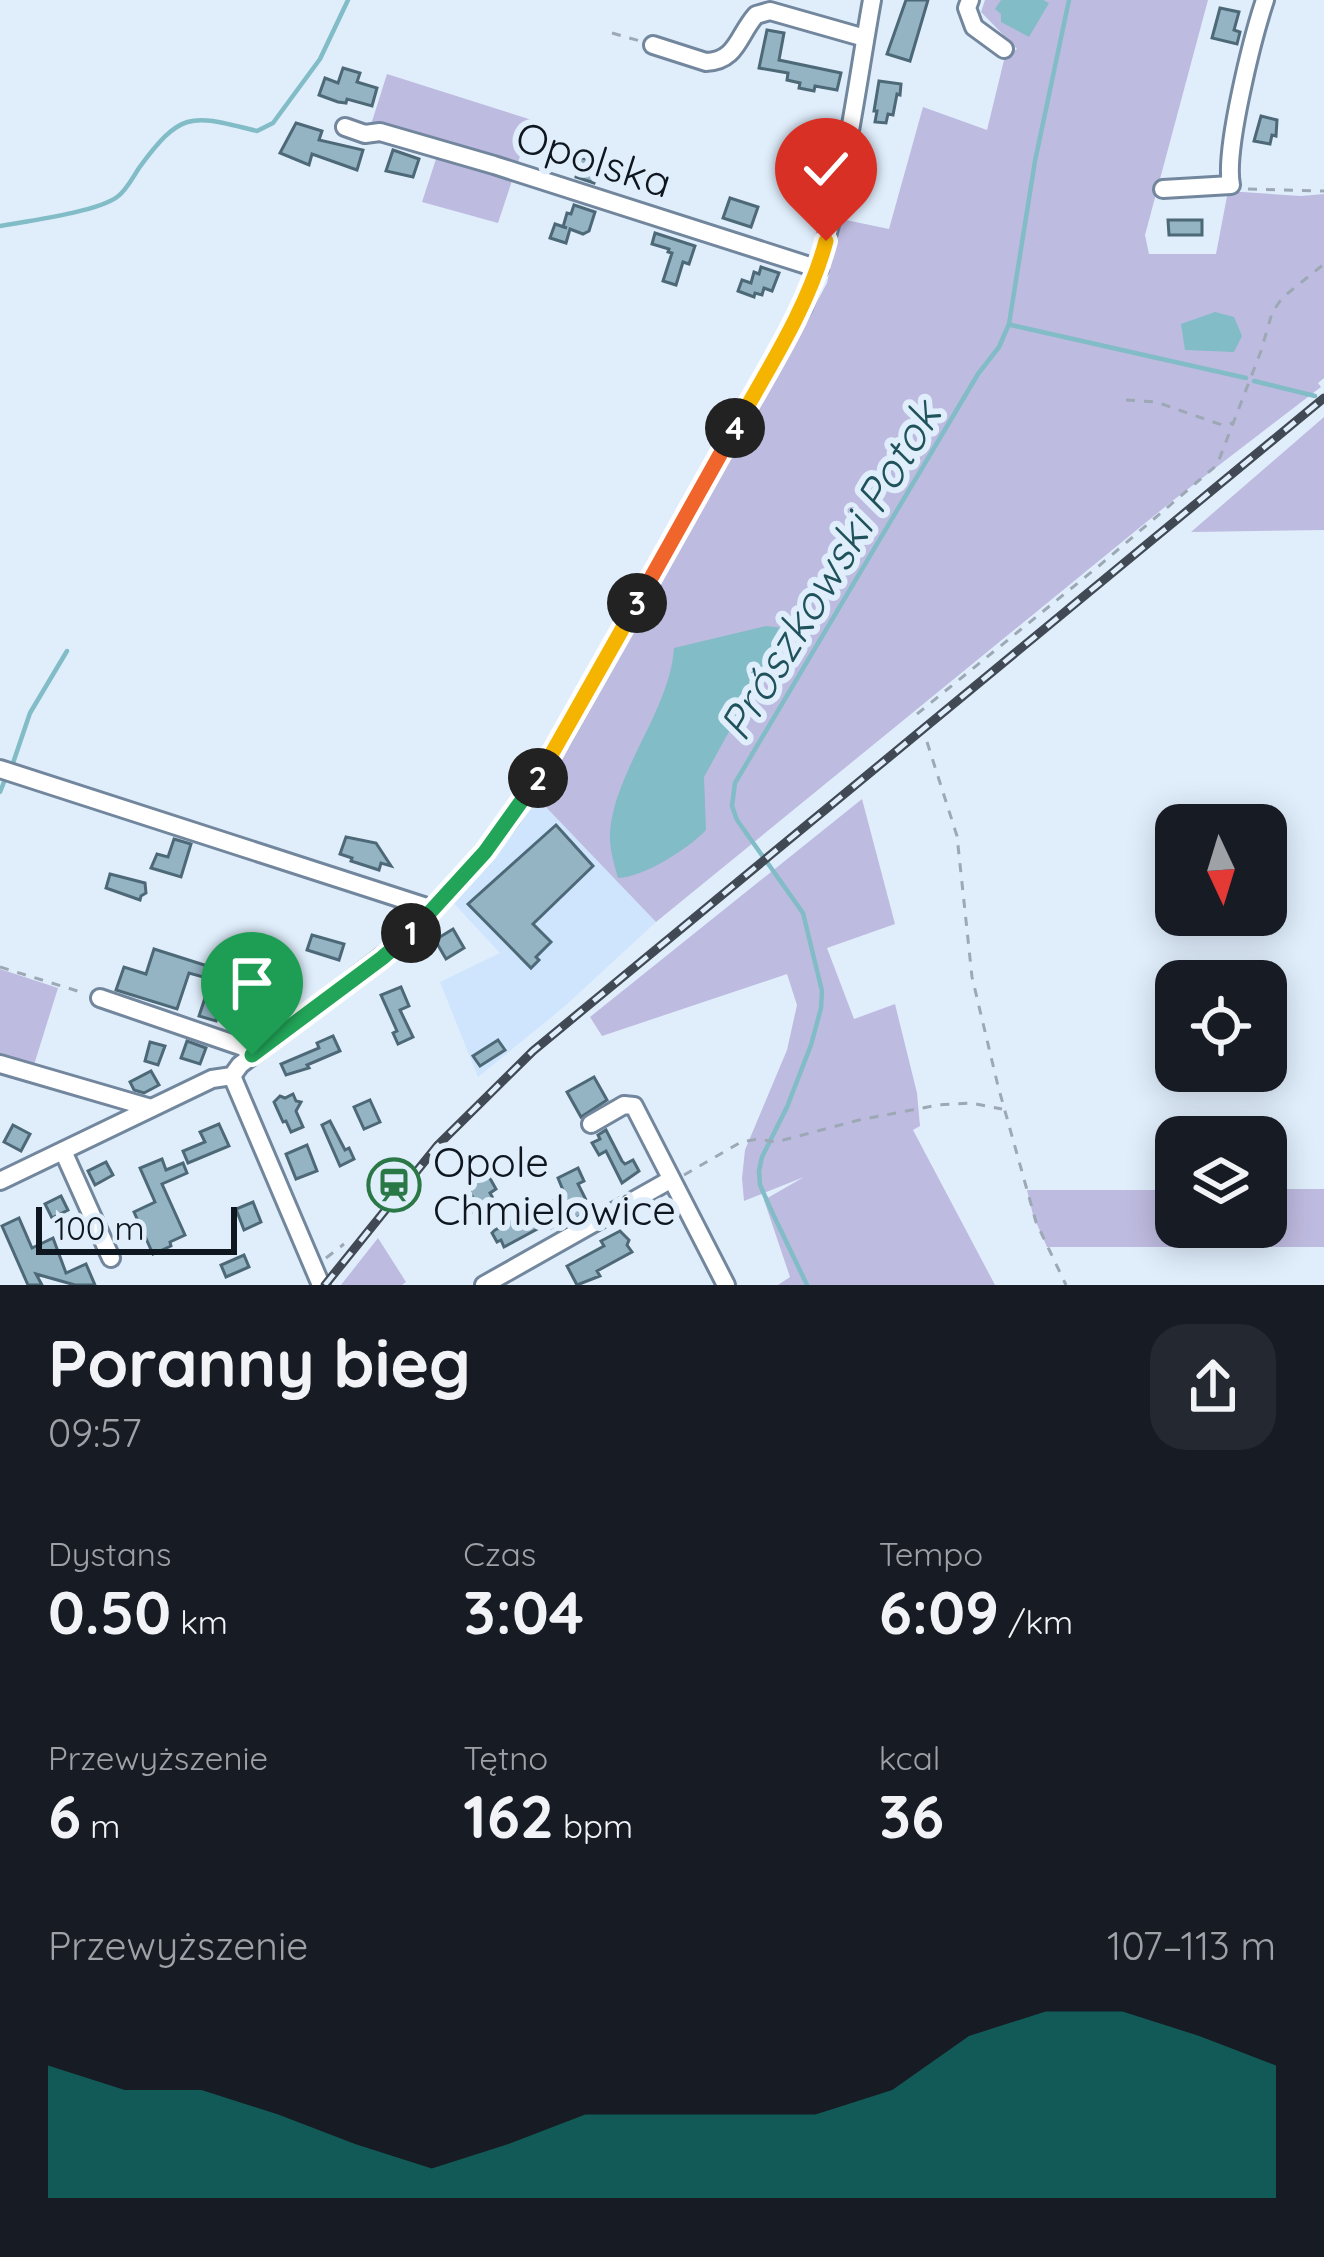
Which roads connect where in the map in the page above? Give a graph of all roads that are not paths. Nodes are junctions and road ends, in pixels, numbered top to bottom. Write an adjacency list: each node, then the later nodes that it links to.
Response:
1 (872, 0): 4 (street)
2 (970, 0): 6 (street)
3 (1265, 0): 8 (street)
4 (865, 38): 5 (street); 9 (street)
5 (653, 45)
6 (1004, 49)
7 (345, 127): 9 (street, Opolska)
8 (1163, 189)
9 (819, 269): 11 (street)
10 (0, 769): 11 (street)
11 (433, 909): 13 (street)
12 (100, 998): 13 (street)
13 (252, 1055): 15 (street)
14 (0, 1064): 16 (street)
15 (232, 1076): 16 (street); 22 (street)
16 (151, 1108): 18 (street)
17 (590, 1124): 19 (street)
18 (63, 1151): 20 (street); 21 (street)
19 (670, 1180): 23 (street); 24 (street)
20 (0, 1181)
21 (111, 1258)
22 (321, 1285)
23 (484, 1285)
24 (726, 1285)

